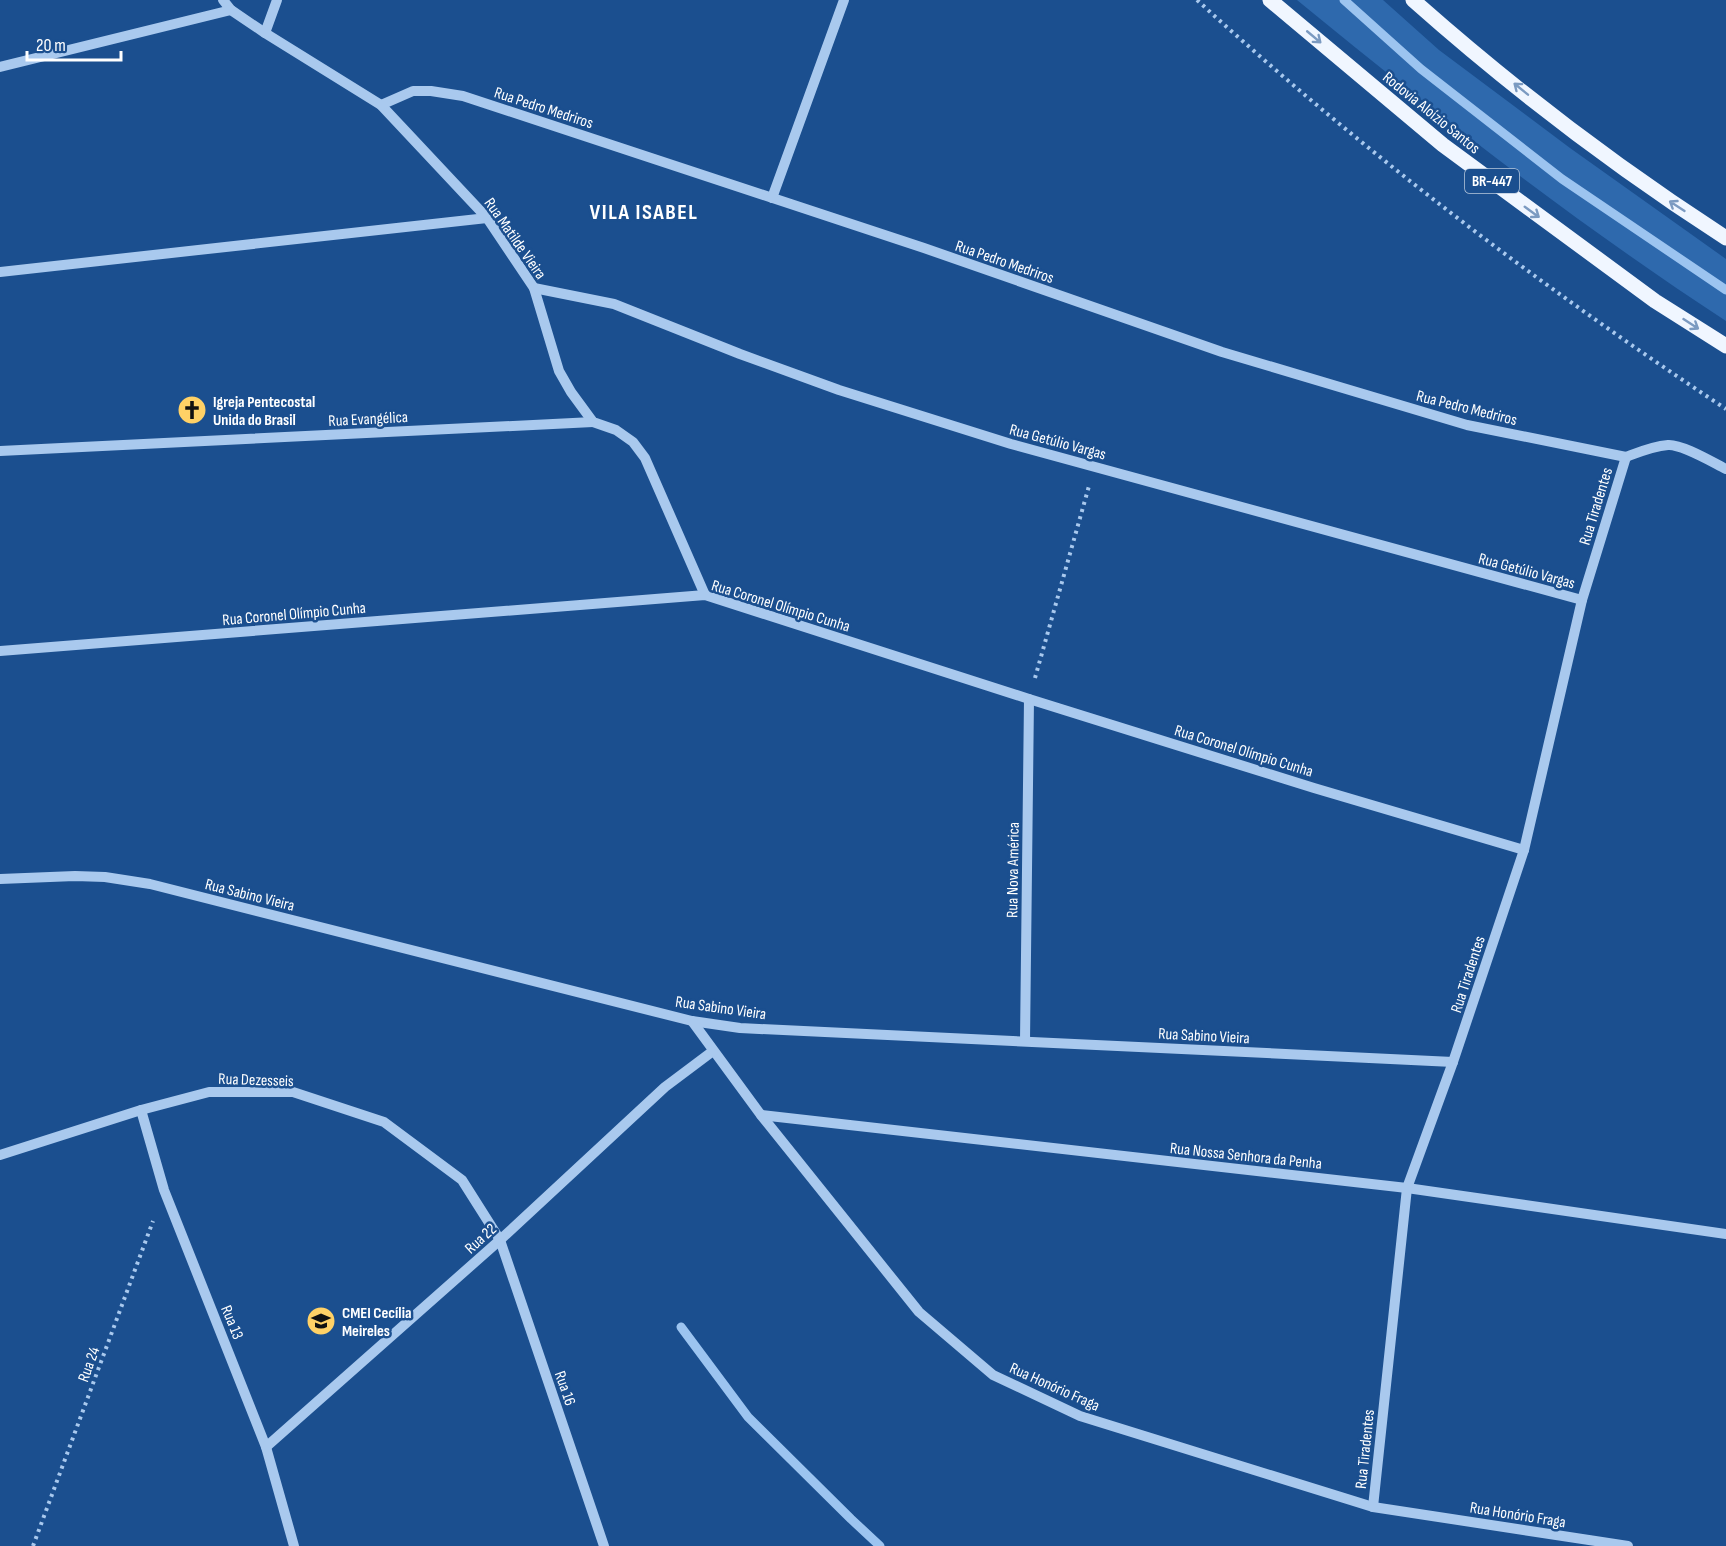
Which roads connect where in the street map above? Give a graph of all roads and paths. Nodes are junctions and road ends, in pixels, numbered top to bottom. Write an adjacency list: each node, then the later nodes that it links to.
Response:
1 (223, 0): 7 (street, Rua Matilde Vieira)
2 (277, 0): 8 (street)
3 (844, 0): 11 (street)
4 (1197, 0): 17 (path)
5 (1270, 0): 16 (main road, Rodovia Aloízio Santos / BR-447, one-way to 16)
6 (1413, 0): 13 (main road, one-way to 6)
7 (231, 10): 8 (street, Rua Matilde Vieira); 9 (street)
8 (266, 33): 10 (street, Rua Matilde Vieira)
9 (0, 67)
10 (381, 105): 11 (street, Rua Pedro Medriros); 12 (street, Rua Matilde Vieira)
11 (772, 198): 20 (street, Rua Pedro Medriros)
12 (487, 218): 14 (street); 15 (street, Rua Matilde Vieira)
13 (1726, 238)
14 (0, 272)
15 (534, 288): 18 (street, Rua Matilde Vieira); 21 (street, Rua Getúlio Vargas)
16 (1726, 346)
17 (1726, 410)
18 (593, 422): 19 (street, Rua Evangélica); 23 (street)
19 (0, 451)
20 (1626, 457): 22 (street); 24 (street, Rua Tiradentes)
21 (1094, 467): 24 (street, Rua Getúlio Vargas); 26 (path)
22 (1726, 469)
23 (705, 595): 25 (street, Rua Coronel Olímpio Cunha); 26 (street, Rua Coronel Olímpio Cunha)
24 (1582, 600): 27 (street, Rua Tiradentes)
25 (0, 651)
26 (1029, 699): 27 (street, Rua Coronel Olímpio Cunha); 30 (street, Rua Nova América)
27 (1524, 850): 32 (street, Rua Tiradentes)
28 (0, 879): 29 (street, Rua Sabino Vieira)
29 (692, 1021): 30 (street, Rua Sabino Vieira); 31 (street, Rua Honório Fraga)
30 (1025, 1041): 32 (street, Rua Sabino Vieira)
31 (713, 1051): 34 (street, Rua Honório Fraga); 39 (street, Rua 22)
32 (1454, 1062): 36 (street, Rua Tiradentes)
33 (141, 1110): 35 (street, Rua Dezesseis); 37 (street, Rua 13); 39 (street, Rua Dezesseis)
34 (761, 1115): 36 (street, Rua Nossa Senhora da Penha); 41 (street, Rua Honório Fraga)
35 (0, 1155)
36 (1407, 1188): 38 (street, Rua Nossa Senhora da Penha); 41 (street, Rua Tiradentes)
37 (164, 1190): 40 (street, Rua 13); 42 (path, Rua 24)
38 (1726, 1234)
39 (500, 1240): 40 (street, Rua 22); 44 (street, Rua 16)
40 (266, 1447): 43 (street, Rua 13)
41 (1373, 1507): 45 (street, Rua Honório Fraga)
42 (33, 1546)
43 (294, 1546)
44 (604, 1546)
45 (1628, 1546)

